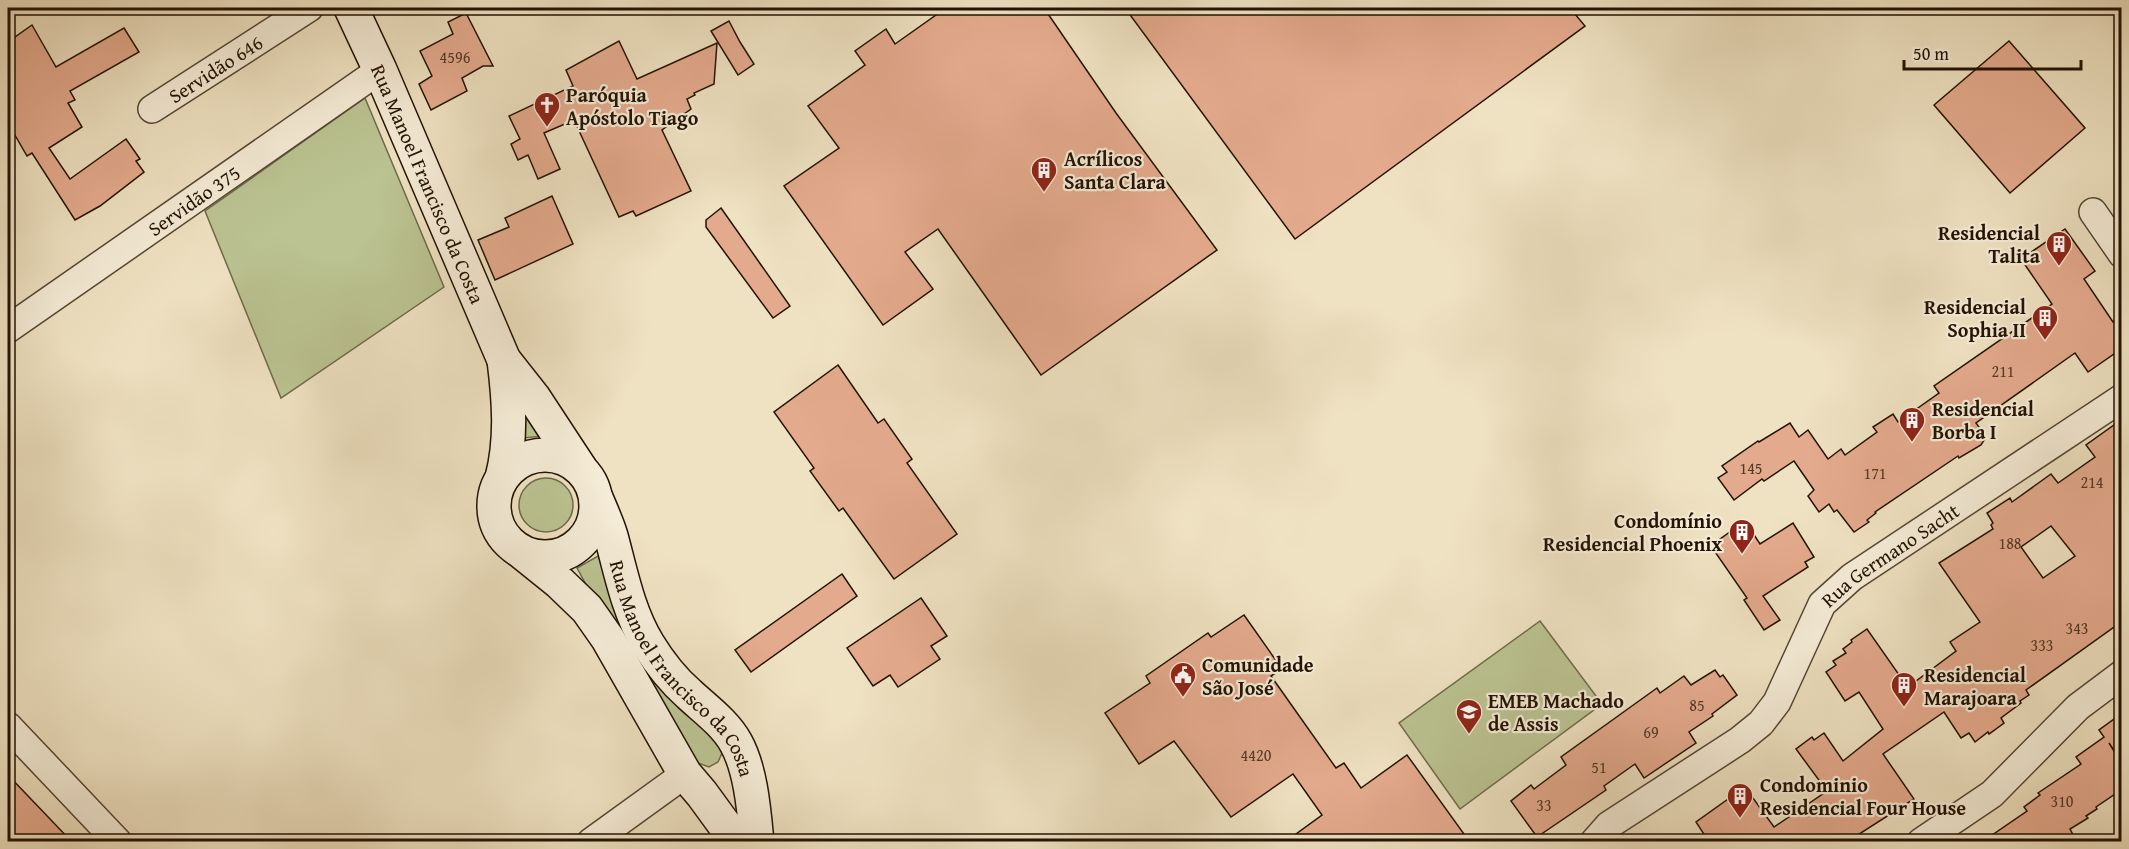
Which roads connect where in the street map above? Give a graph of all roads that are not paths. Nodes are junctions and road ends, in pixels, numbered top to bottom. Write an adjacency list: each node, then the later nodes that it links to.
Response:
1 (309, 8): 4 (street, Servidão 646)
2 (351, 8): 3 (main road, Rua Manoel Francisco da Costa)
3 (380, 70): 7 (street, Servidão 375); 8 (main road, Rua Manoel Francisco da Costa)
4 (152, 109)
5 (2093, 212): 6 (street)
6 (2121, 254)
7 (8, 329)
8 (504, 360): 10 (main road, Rua Manoel Francisco da Costa); 11 (main road, Rua Manoel Francisco da Costa)
9 (2121, 398): 22 (street, Rua Germano Sacht)
10 (580, 468): 11 (main road); 12 (main road)
11 (502, 478): 13 (main road)
12 (596, 498): 13 (main road); 16 (main road, Rua Manoel Francisco da Costa)
13 (519, 550): 17 (main road)
14 (2121, 674): 23 (street)
15 (8, 726): 18 (street)
16 (746, 772): 17 (main road); 21 (main road, Rua Manoel Francisco da Costa)
17 (694, 784): 19 (street); 20 (main road)
18 (118, 842)
19 (591, 842)
20 (737, 842)
21 (757, 842)
22 (1593, 842)
23 (1921, 842)

